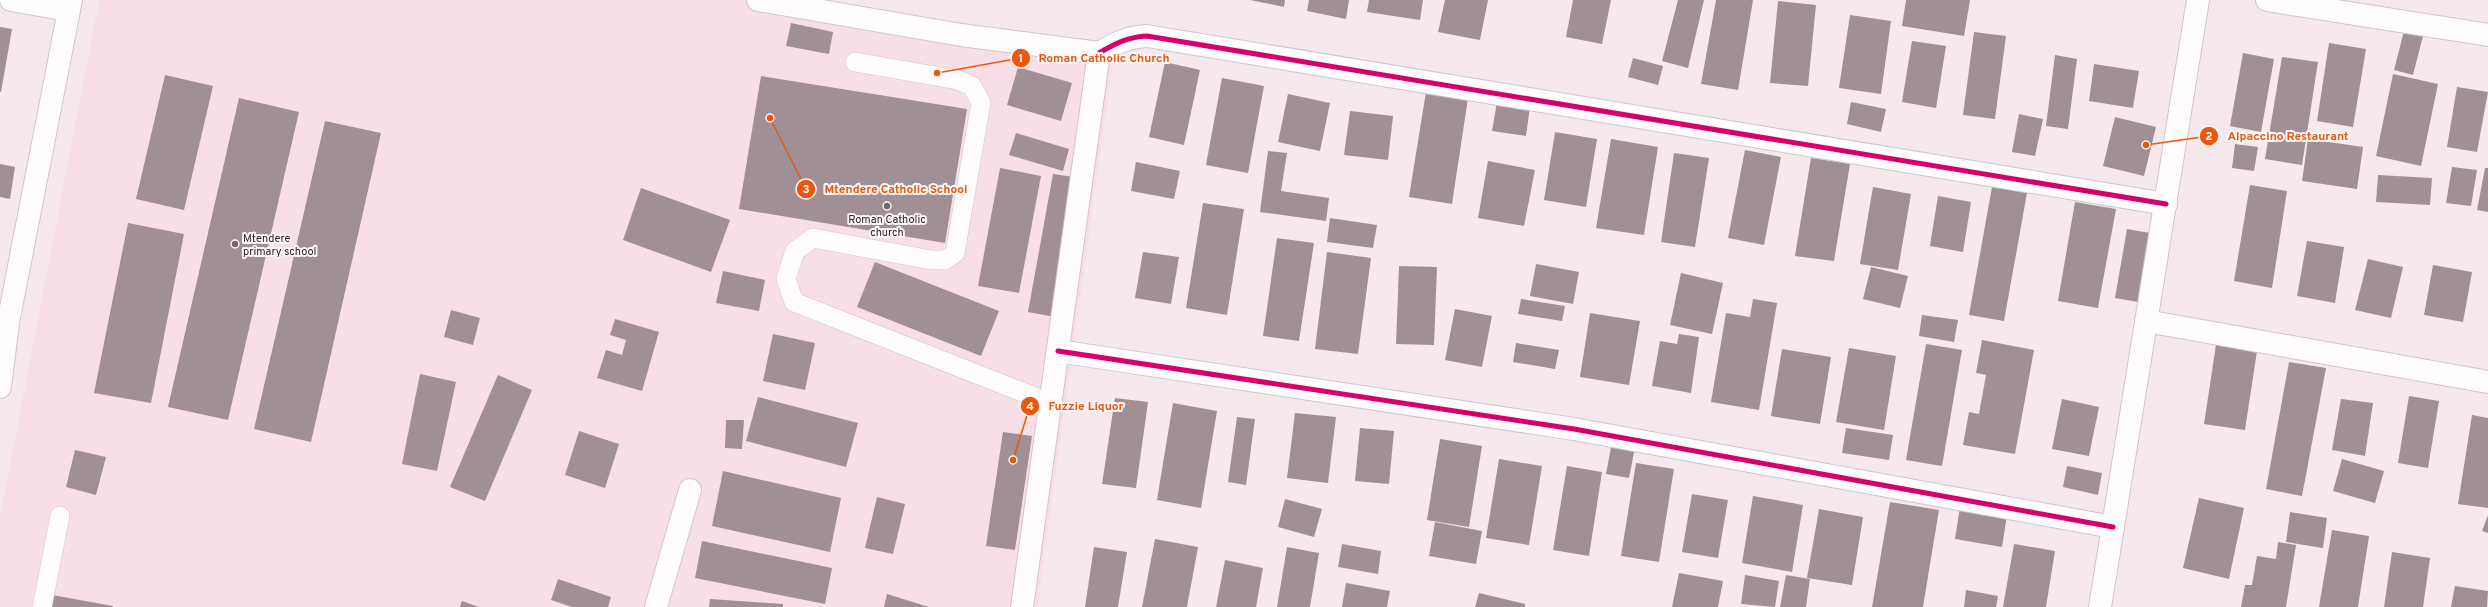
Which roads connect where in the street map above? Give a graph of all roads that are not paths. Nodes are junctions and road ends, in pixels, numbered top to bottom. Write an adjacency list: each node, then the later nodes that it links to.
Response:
1 (11, 0): 5 (street)
2 (758, 0): 7 (street)
3 (2198, 0): 9 (street)
4 (2267, 0): 6 (street)
5 (70, 5): 11 (street)
6 (2488, 35)
7 (1099, 53): 9 (street); 12 (street)
8 (855, 62): 15 (lane)
9 (2166, 204): 10 (street)
10 (2146, 321): 13 (street); 18 (street)
11 (4, 323): 14 (street)
12 (1058, 351): 15 (street); 18 (street)
13 (2488, 382)
14 (0, 387)
15 (1050, 403): 21 (street)
16 (690, 490): 20 (street)
17 (60, 516): 19 (lane)
18 (2113, 527): 22 (street)
19 (42, 607)
20 (656, 607)
21 (1022, 607)
22 (2100, 607)

